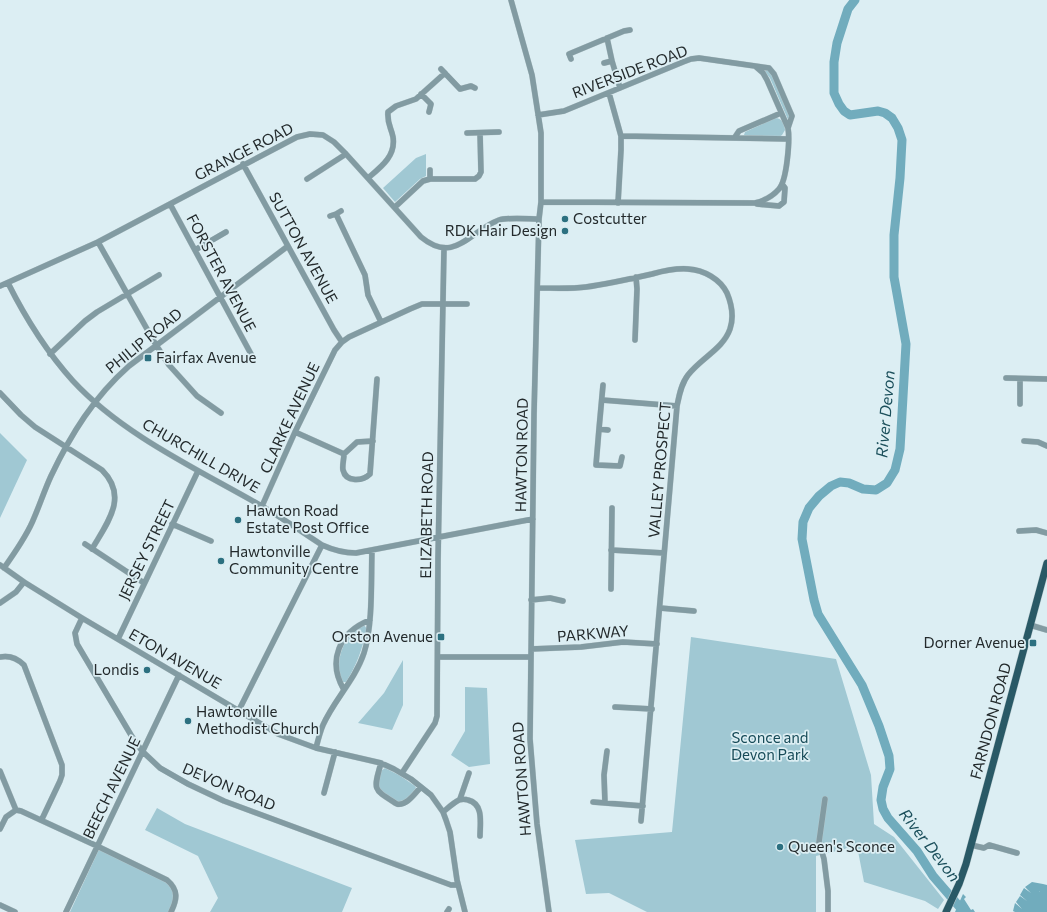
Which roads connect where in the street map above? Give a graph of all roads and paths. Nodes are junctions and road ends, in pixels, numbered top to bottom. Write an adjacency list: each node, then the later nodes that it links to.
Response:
1 (511, 0): 16 (street, HAWTON ROAD)
2 (607, 38): 3 (street); 4 (street); 5 (street)
3 (627, 38)
4 (571, 59)
5 (612, 61): 6 (street); 9 (street)
6 (604, 62)
7 (754, 66): 9 (street, RIVERSIDE ROAD); 15 (street, RIVERSIDE ROAD); 17 (street, RIVERSIDE ROAD)
8 (472, 85): 11 (street)
9 (620, 88): 10 (street, RIVERSIDE ROAD)
10 (609, 93): 16 (street, RIVERSIDE ROAD); 21 (street)
11 (421, 94): 12 (street); 27 (street)
12 (431, 104): 13 (street); 14 (street)
13 (436, 108)
14 (429, 112)
15 (781, 113): 17 (street, RIVERSIDE ROAD); 22 (street)
16 (538, 115): 31 (street, HAWTON ROAD)
17 (788, 128): 23 (street, RIVERSIDE ROAD)
18 (498, 132): 20 (street)
19 (466, 133): 20 (street)
20 (480, 133): 29 (street)
21 (621, 136): 22 (street); 32 (street)
22 (735, 137): 23 (street)
23 (788, 139): 30 (street, RIVERSIDE ROAD)
24 (346, 154): 25 (street, GRANGE ROAD); 27 (street, GRANGE ROAD); 28 (street)
25 (243, 164): 34 (street, GRANGE ROAD); 40 (street, SUTTON AVENUE)
26 (430, 170): 29 (street)
27 (368, 178): 35 (street, GRANGE ROAD)
28 (307, 179)
29 (430, 179): 35 (street)
30 (782, 184): 33 (street, RIVERSIDE ROAD); 33 (street, RIVERSIDE ROAD)
31 (541, 202): 32 (street, RIVERSIDE ROAD); 37 (street, HAWTON ROAD)
32 (618, 203): 33 (street, RIVERSIDE ROAD)
33 (754, 203)
34 (170, 204): 39 (street, GRANGE ROAD); 42 (street, FORSTER AVENUE)
35 (395, 207): 41 (street, GRANGE ROAD)
36 (330, 216): 52 (street)
37 (539, 219): 41 (street); 47 (street, HAWTON ROAD)
38 (225, 234): 42 (street)
39 (98, 242): 45 (street, GRANGE ROAD); 48 (street)
40 (288, 246): 49 (street, PHILIP ROAD); 54 (street, SUTTON AVENUE)
41 (444, 248): 50 (street, ELIZABETH ROAD)
42 (194, 250): 49 (street, FORSTER AVENUE)
43 (158, 275): 48 (street)
44 (636, 277): 47 (street, VALLEY PROSPECT); 53 (street); 67 (street, VALLEY PROSPECT)
45 (8, 282): 46 (street, GRANGE ROAD); 56 (street, CHURCHILL DRIVE)
46 (0, 286)
47 (538, 288): 81 (street, HAWTON ROAD)
48 (127, 293): 55 (street); 56 (street)
49 (220, 296): 55 (street, PHILIP ROAD); 57 (street, FORSTER AVENUE)
50 (442, 303): 51 (street); 52 (street); 85 (street, ELIZABETH ROAD)
51 (467, 304)
52 (381, 322): 54 (street)
53 (635, 340)
54 (342, 342): 71 (street, CLARKE AVENUE)
55 (156, 346): 65 (street, PHILIP ROAD); 68 (street)
56 (50, 354): 65 (street, CHURCHILL DRIVE)
57 (250, 354)
58 (378, 378): 72 (street)
59 (1006, 378): 60 (street)
60 (1020, 379): 61 (street); 66 (street)
61 (1047, 379)
62 (602, 385): 64 (street)
63 (0, 393): 75 (street)
64 (602, 400): 67 (street); 69 (street)
65 (95, 402): 75 (street, PHILIP ROAD); 78 (street, CHURCHILL DRIVE)
66 (1020, 404)
67 (677, 406): 92 (street, VALLEY PROSPECT)
68 (222, 412)
69 (599, 429): 70 (street); 77 (street)
70 (608, 430)
71 (295, 432): 76 (street); 79 (street, CLARKE AVENUE)
72 (372, 441): 76 (street); 76 (street)
73 (1024, 441): 74 (street)
74 (1047, 446)
75 (66, 447): 89 (street); 94 (street, PHILIP ROAD)
76 (344, 454)
77 (622, 457)
78 (198, 471): 79 (street, CHURCHILL DRIVE); 82 (street, JERSEY STREET)
79 (262, 506): 88 (street, CHURCHILL DRIVE)
80 (612, 508): 91 (street)
81 (533, 519): 85 (street, CHURCHILL DRIVE); 98 (street, HAWTON ROAD)
82 (172, 524): 86 (street); 96 (street, JERSEY STREET)
83 (1019, 531): 84 (street)
84 (1047, 533)
85 (439, 538): 90 (street, CHURCHILL DRIVE); 111 (street, ELIZABETH ROAD)
86 (211, 541)
87 (85, 544): 89 (street)
88 (322, 545): 90 (street, CHURCHILL DRIVE); 117 (street)
89 (92, 549): 96 (street)
90 (372, 550): 104 (street)
91 (611, 550): 92 (street); 97 (street)
92 (664, 553): 101 (street, VALLEY PROSPECT)
93 (1047, 563): 105 (main road, FARNDON ROAD)
94 (2, 566): 95 (street, ETON AVENUE)
95 (24, 582): 100 (street); 103 (street, ETON AVENUE)
96 (144, 583): 107 (street, JERSEY STREET)
97 (611, 589)
98 (531, 600): 99 (street); 109 (street, HAWTON ROAD)
99 (564, 601)
100 (0, 603)
101 (660, 608): 102 (street); 108 (street, VALLEY PROSPECT)
102 (694, 610)
103 (82, 618): 107 (street, ETON AVENUE); 119 (street, DEVON ROAD)
104 (370, 620): 114 (street); 114 (street)
105 (1030, 626): 106 (street); 139 (main road, FARNDON ROAD)
106 (1047, 630)
107 (118, 639): 113 (street, ETON AVENUE)
108 (657, 644): 109 (street, PARKWAY); 116 (street, VALLEY PROSPECT)
109 (531, 649): 112 (street, HAWTON ROAD)
110 (0, 657): 135 (street)
111 (438, 657): 112 (street); 124 (street, ELIZABETH ROAD)
112 (530, 657): 148 (street, HAWTON ROAD)
113 (179, 675): 117 (street, ETON AVENUE); 119 (street, BEECH AVENUE)
114 (344, 690): 118 (street)
115 (614, 707): 116 (street)
116 (652, 709): 132 (street, VALLEY PROSPECT)
117 (239, 710): 118 (street, ETON AVENUE)
118 (316, 748): 121 (street, ETON AVENUE)
119 (142, 751): 140 (street, BEECH AVENUE); 142 (street, DEVON ROAD)
120 (607, 751): 131 (street)
121 (335, 752): 122 (street, ETON AVENUE); 127 (street)
122 (382, 763): 124 (street, ETON AVENUE); 126 (street)
123 (0, 771): 133 (street)
124 (402, 773): 126 (street, ETON AVENUE)
125 (469, 773): 128 (street)
126 (421, 787): 134 (street, ETON AVENUE)
127 (324, 793)
128 (460, 799): 134 (street); 138 (street)
129 (825, 799): 149 (street)
130 (593, 802): 131 (street)
131 (605, 803): 132 (street)
132 (643, 806): 136 (street, VALLEY PROSPECT)
133 (16, 810): 135 (street); 137 (street)
134 (443, 812): 142 (street, ETON AVENUE)
135 (42, 820): 140 (street)
136 (642, 821)
137 (0, 829)
138 (480, 836)
139 (971, 845): 141 (street); 150 (main road, FARNDON ROAD)
140 (98, 846): 145 (street, BEECH AVENUE); 146 (street)
141 (1017, 853)
142 (458, 884): 147 (street, ETON AVENUE)
143 (0, 905): 144 (street)
144 (15, 912)
145 (66, 912)
146 (171, 912)
147 (464, 912)
148 (550, 912)
149 (828, 912)
150 (946, 912)

